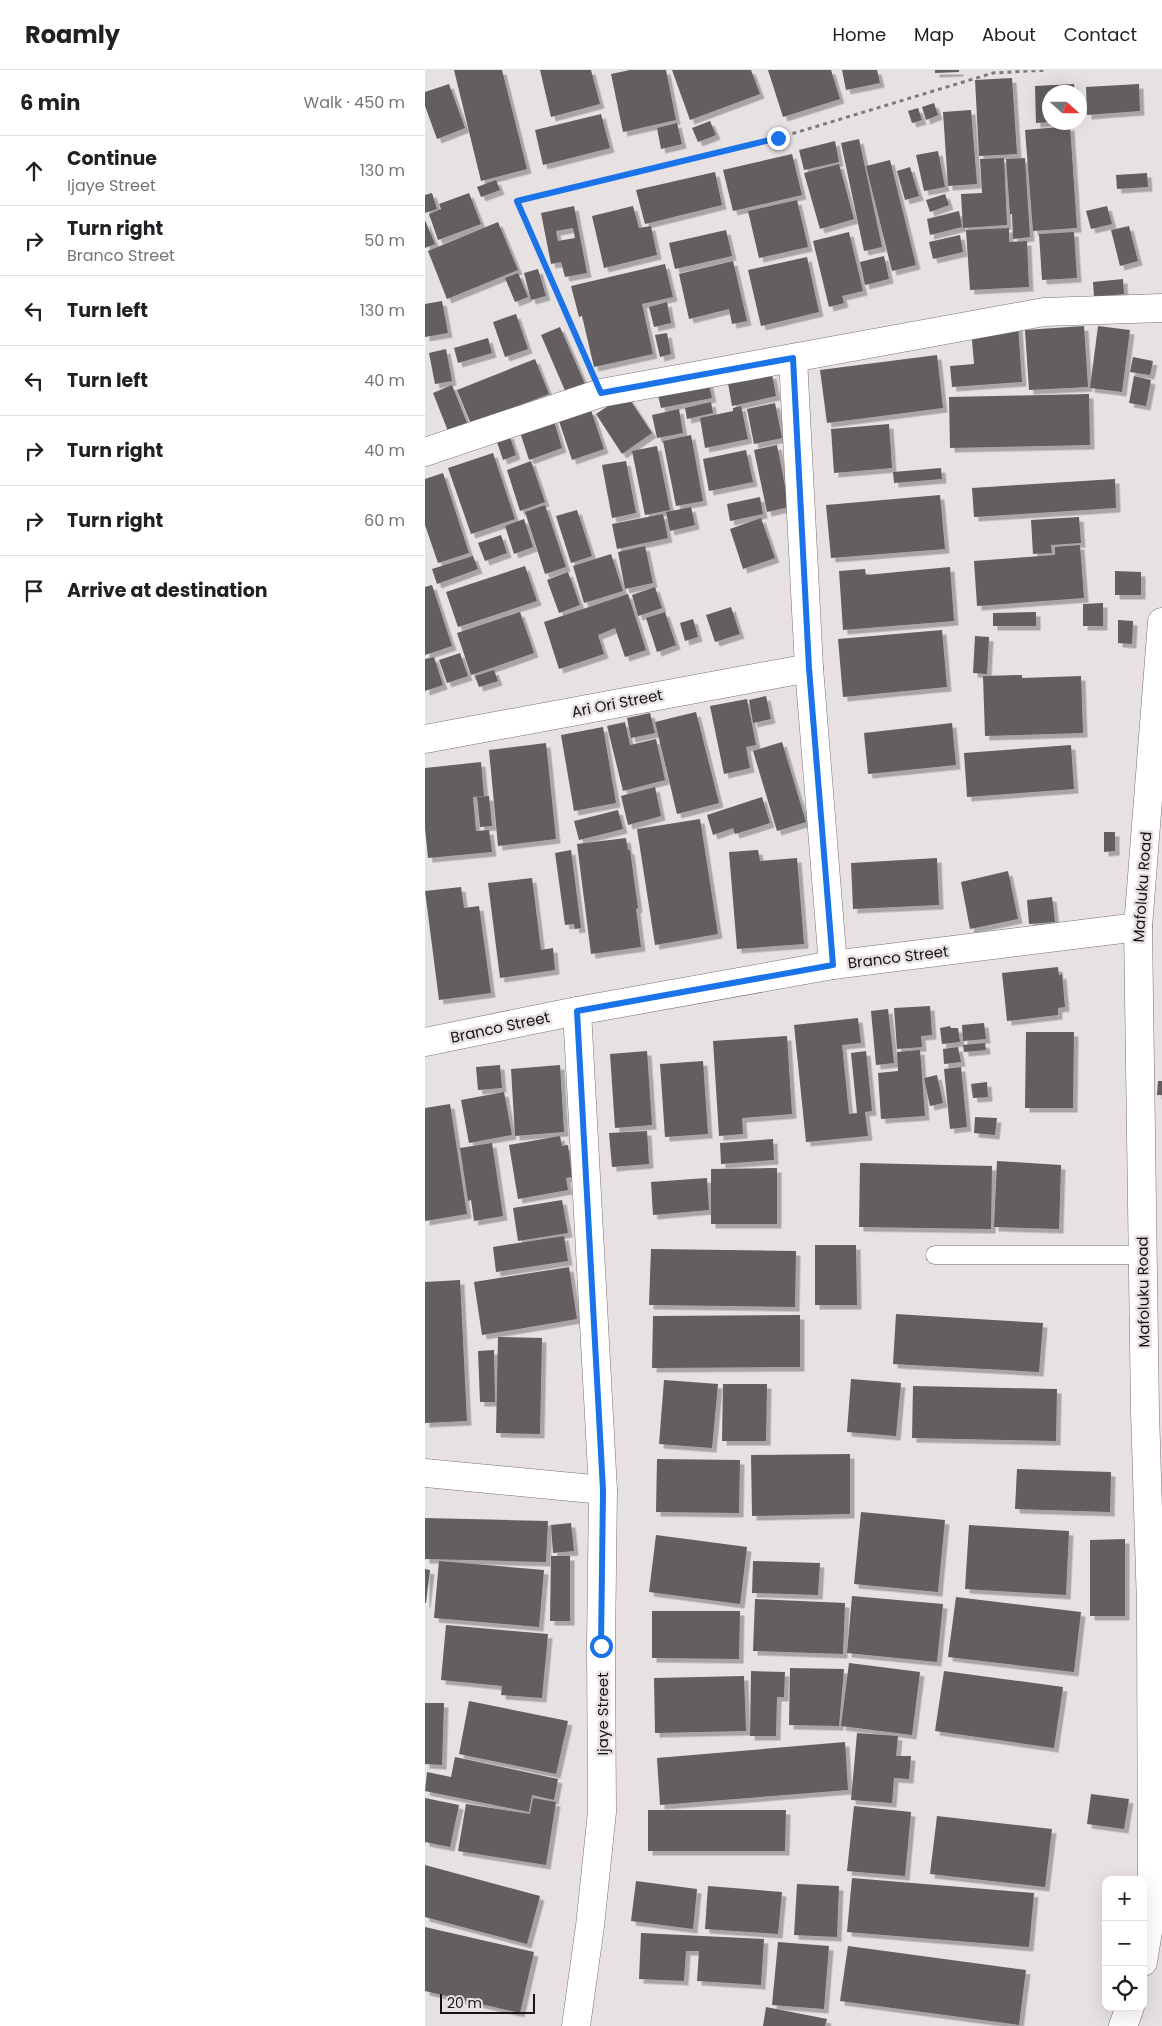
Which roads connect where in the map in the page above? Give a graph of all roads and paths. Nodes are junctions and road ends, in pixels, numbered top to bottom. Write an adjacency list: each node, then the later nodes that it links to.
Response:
1 (1047, 70): 4 (path)
2 (1162, 308): 3 (street)
3 (793, 358): 4 (street); 7 (street)
4 (601, 393): 5 (street)
5 (425, 452)
6 (1162, 622): 9 (street, Mafoluku Road)
7 (809, 668): 8 (street, Ari Ori Street); 10 (street)
8 (425, 739)
9 (1138, 928): 10 (street, Branco Street); 14 (street, Mafoluku Road)
10 (833, 965): 11 (street, Branco Street)
11 (577, 1011): 12 (street, Branco Street); 17 (street, Ijaye Street)
12 (425, 1042)
13 (935, 1255): 14 (lane)
14 (1142, 1255): 15 (street, Mafoluku Road)
15 (1153, 1410): 18 (street, Mafoluku Road)
16 (425, 1473): 17 (street)
17 (603, 1490): 20 (street, Ijaye Street)
18 (1147, 1938)
19 (1129, 2011): 21 (street)
20 (576, 2026)
21 (1123, 2026)

